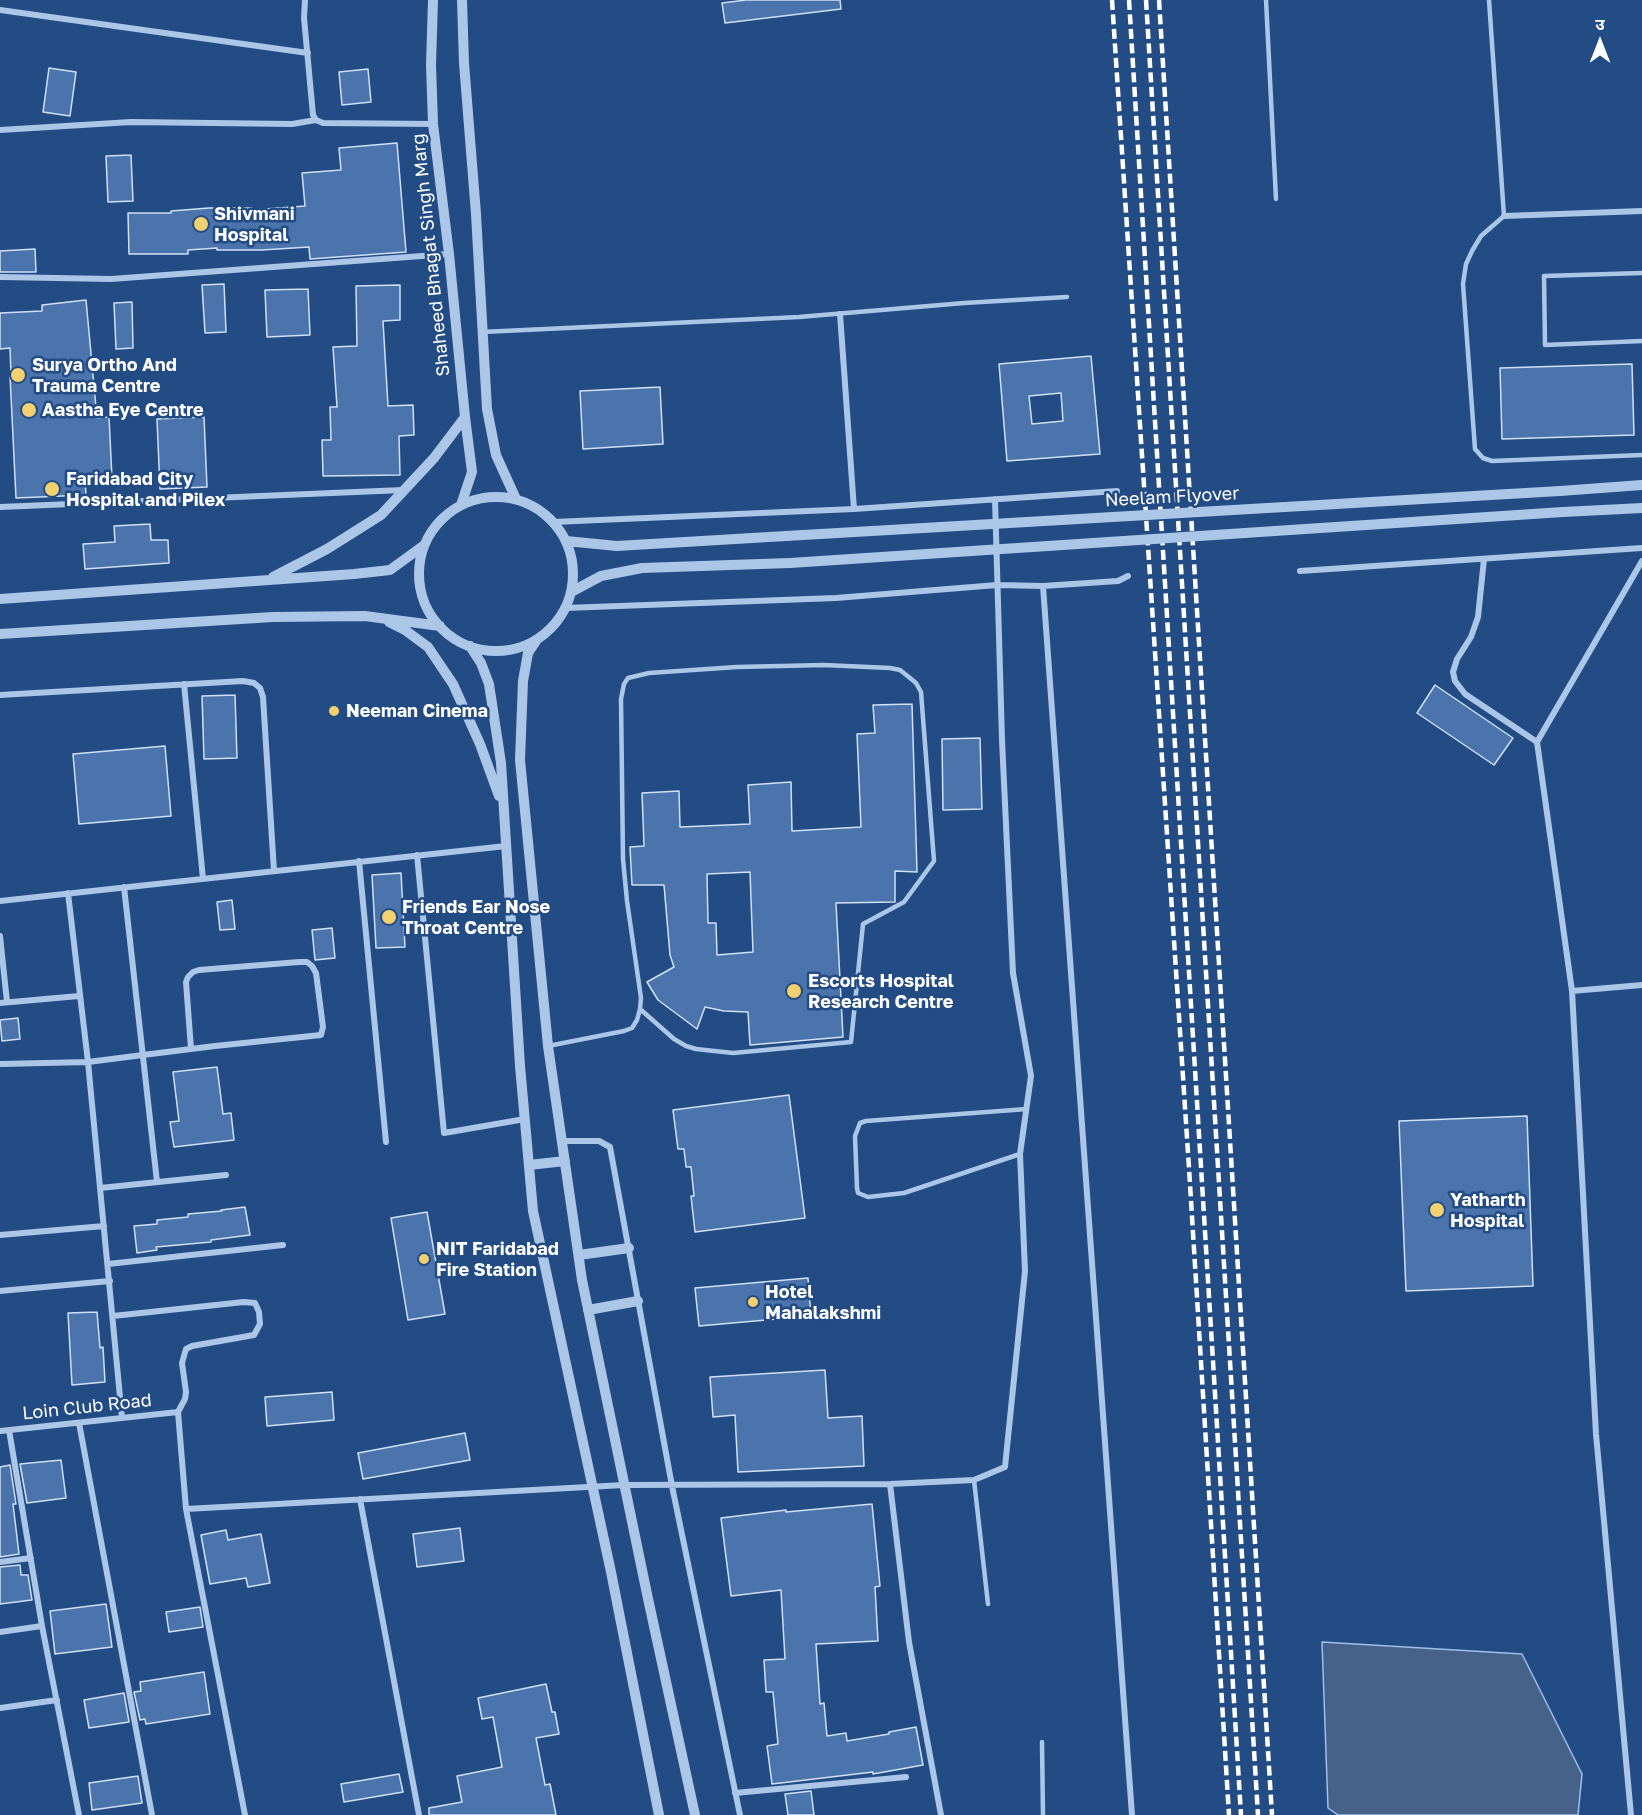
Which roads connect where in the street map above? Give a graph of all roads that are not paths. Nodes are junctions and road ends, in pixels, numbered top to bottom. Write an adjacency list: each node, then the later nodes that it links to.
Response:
1 (305, 0): 7 (street)
2 (433, 0): 9 (street, Shaheed Bhagat Singh Marg)
3 (462, 0): 19 (street)
4 (1266, 0): 11 (lane)
5 (1489, 0): 13 (lane)
6 (0, 10): 7 (street)
7 (308, 53): 8 (street)
8 (316, 120): 9 (street); 10 (street)
9 (433, 124): 14 (street, Shaheed Bhagat Singh Marg)
10 (0, 129)
11 (1276, 199)
12 (1642, 211): 13 (street)
13 (1504, 216): 22 (lane)
14 (449, 254): 16 (street); 21 (street, Shaheed Bhagat Singh Marg)
15 (1642, 273): 20 (lane)
16 (0, 277)
17 (1067, 297): 18 (lane)
18 (840, 314): 19 (lane); 31 (street)
19 (482, 332): 26 (street)
20 (1642, 341)
21 (465, 417): 24 (street); 28 (street, Shaheed Bhagat Singh Marg)
22 (1642, 455)
23 (1642, 485): 33 (street, Neelam Flyover, bridge)
24 (404, 490): 29 (street); 40 (street)
25 (1117, 491): 27 (street)
26 (516, 499): 28 (street); 32 (street)
27 (995, 499): 31 (street); 41 (street)
28 (461, 505): 34 (street)
29 (0, 507)
30 (1642, 508): 43 (street, bridge)
31 (854, 509): 32 (street)
32 (553, 522): 33 (street)
33 (566, 541): 43 (street)
34 (423, 546): 40 (street); 47 (street)
35 (1642, 549): 36 (street)
36 (1484, 559): 38 (street); 53 (street)
37 (1642, 561): 53 (street)
38 (1300, 571)
39 (1128, 576): 42 (street)
40 (267, 580): 44 (street)
41 (998, 585): 42 (street); 45 (street); 74 (street)
42 (1043, 586): 126 (street)
43 (573, 591): 45 (street)
44 (0, 598)
45 (565, 608): 49 (street)
46 (380, 618): 47 (street); 48 (street); 54 (street)
47 (440, 626): 50 (street)
48 (0, 634)
49 (536, 641): 50 (street); 69 (street)
50 (470, 646): 54 (street)
51 (184, 684): 52 (street); 58 (street); 59 (street)
52 (0, 695)
53 (1537, 742): 65 (street)
54 (504, 808): 55 (street)
55 (506, 846): 56 (street); 75 (street)
56 (417, 855): 57 (street); 75 (street)
57 (359, 861): 58 (street); 77 (street)
58 (274, 871): 59 (street)
59 (203, 879): 60 (street)
60 (124, 887): 61 (street); 71 (street)
61 (68, 893): 62 (street); 66 (street)
62 (0, 901)
63 (0, 936): 67 (street)
64 (1642, 985): 65 (street)
65 (1572, 991): 127 (street)
66 (80, 996): 67 (street); 72 (street)
67 (3, 1002)
68 (640, 1009): 68 (lane); 69 (lane)
69 (548, 1046): 76 (street)
70 (191, 1049): 70 (street); 71 (street)
71 (143, 1055): 72 (street); 82 (street)
72 (88, 1062): 73 (street); 83 (street)
73 (1, 1064)
74 (1027, 1109): 78 (street); 78 (lane)
75 (525, 1119): 80 (street)
76 (562, 1141): 79 (street); 87 (street)
77 (386, 1142)
78 (1020, 1154): 100 (street)
79 (565, 1161): 80 (street); 88 (street)
80 (529, 1165): 104 (street)
81 (226, 1174): 82 (street)
82 (157, 1182): 83 (street)
83 (100, 1188): 84 (street)
84 (104, 1226): 85 (street); 89 (street)
85 (0, 1235)
86 (283, 1245): 89 (street)
87 (629, 1248): 88 (street); 92 (street)
88 (579, 1255): 93 (street)
89 (108, 1264): 90 (street)
90 (110, 1281): 91 (street); 94 (street)
91 (0, 1291)
92 (638, 1301): 93 (street); 103 (street)
93 (588, 1310): 102 (street)
94 (113, 1316): 95 (street); 96 (street)
95 (178, 1412): 96 (street, Loin Club Road); 106 (street)
96 (122, 1418): 97 (street, Loin Club Road)
97 (79, 1423): 99 (street, Loin Club Road); 118 (street)
98 (0, 1431): 99 (street, Loin Club Road)
99 (9, 1431): 107 (street)
100 (974, 1480): 101 (street); 109 (lane)
101 (890, 1484): 103 (street); 124 (street)
102 (624, 1485): 103 (street); 104 (street); 122 (street)
103 (672, 1486): 116 (street)
104 (592, 1487): 105 (street); 121 (street)
105 (360, 1499): 106 (street); 120 (street)
106 (186, 1509): 119 (street)
107 (31, 1558): 108 (street); 110 (street)
108 (0, 1562)
109 (988, 1604)
110 (42, 1626): 111 (street); 112 (street)
111 (0, 1632)
112 (57, 1700): 113 (street); 117 (street)
113 (0, 1708)
114 (1042, 1742): 125 (lane)
115 (906, 1777): 116 (street)
116 (735, 1793): 123 (street)
117 (79, 1815)
118 (152, 1815)
119 (245, 1815)
120 (419, 1815)
121 (659, 1815)
122 (695, 1815)
123 (740, 1815)
124 (941, 1815)
125 (1043, 1815)
126 (1132, 1815)
127 (1631, 1815)

